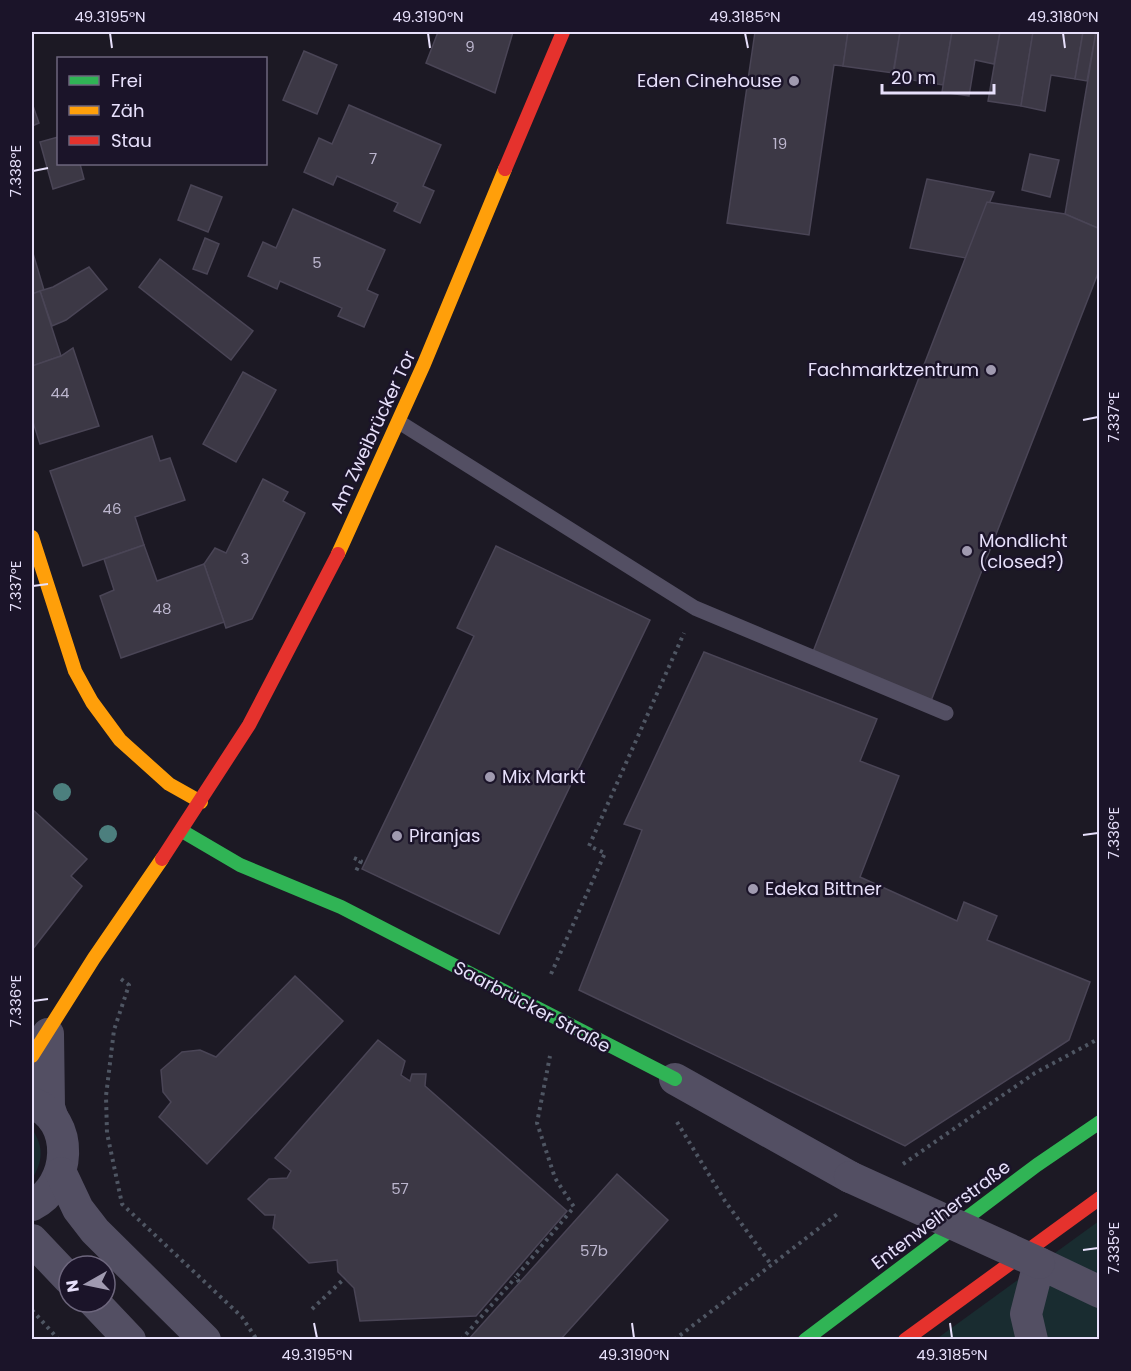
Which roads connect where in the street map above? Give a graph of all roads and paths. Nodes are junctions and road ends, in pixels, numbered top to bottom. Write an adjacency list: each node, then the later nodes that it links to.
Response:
1 (563, 32): 2 (street, Am Zweibrücker Tor)
2 (399, 422): 4 (lane); 6 (street, Am Zweibrücker Tor)
3 (32, 537): 6 (street)
4 (695, 608): 5 (lane); 11 (path)
5 (946, 713)
6 (201, 802): 7 (street, Am Zweibrücker Tor)
7 (182, 831): 10 (street); 11 (street, Saarbrücker Straße)
8 (354, 858): 9 (path)
9 (356, 871)
10 (94, 958): 14 (street); 37 (path)
11 (535, 1008): 12 (street, Saarbrücker Straße)
12 (557, 1020): 15 (street, Saarbrücker Straße); 27 (path)
13 (1100, 1038): 18 (path)
14 (40, 1045): 16 (street)
15 (675, 1080): 24 (path); 25 (street, Saarbrücker Straße, bridge)
16 (42, 1111): 19 (street)
17 (1100, 1122): 40 (street, Entenweiherstraße)
18 (900, 1166)
19 (61, 1173): 21 (street); 36 (street)
20 (1100, 1198): 41 (street)
21 (32, 1205)
22 (844, 1209): 24 (path)
23 (32, 1240): 26 (street)
24 (770, 1263): 39 (path)
25 (1039, 1263): 30 (street, Saarbrücker Straße); 42 (street)
26 (57, 1266)
27 (516, 1277): 29 (path); 38 (path)
28 (345, 1278): 31 (path)
29 (519, 1282)
30 (1100, 1292)
31 (312, 1309)
32 (32, 1310): 34 (path)
33 (105, 1314): 35 (street)
34 (59, 1340)
35 (130, 1340)
36 (205, 1340)
37 (257, 1340)
38 (461, 1340)
39 (674, 1340)
40 (805, 1340)
41 (905, 1340)
42 (1032, 1340)

